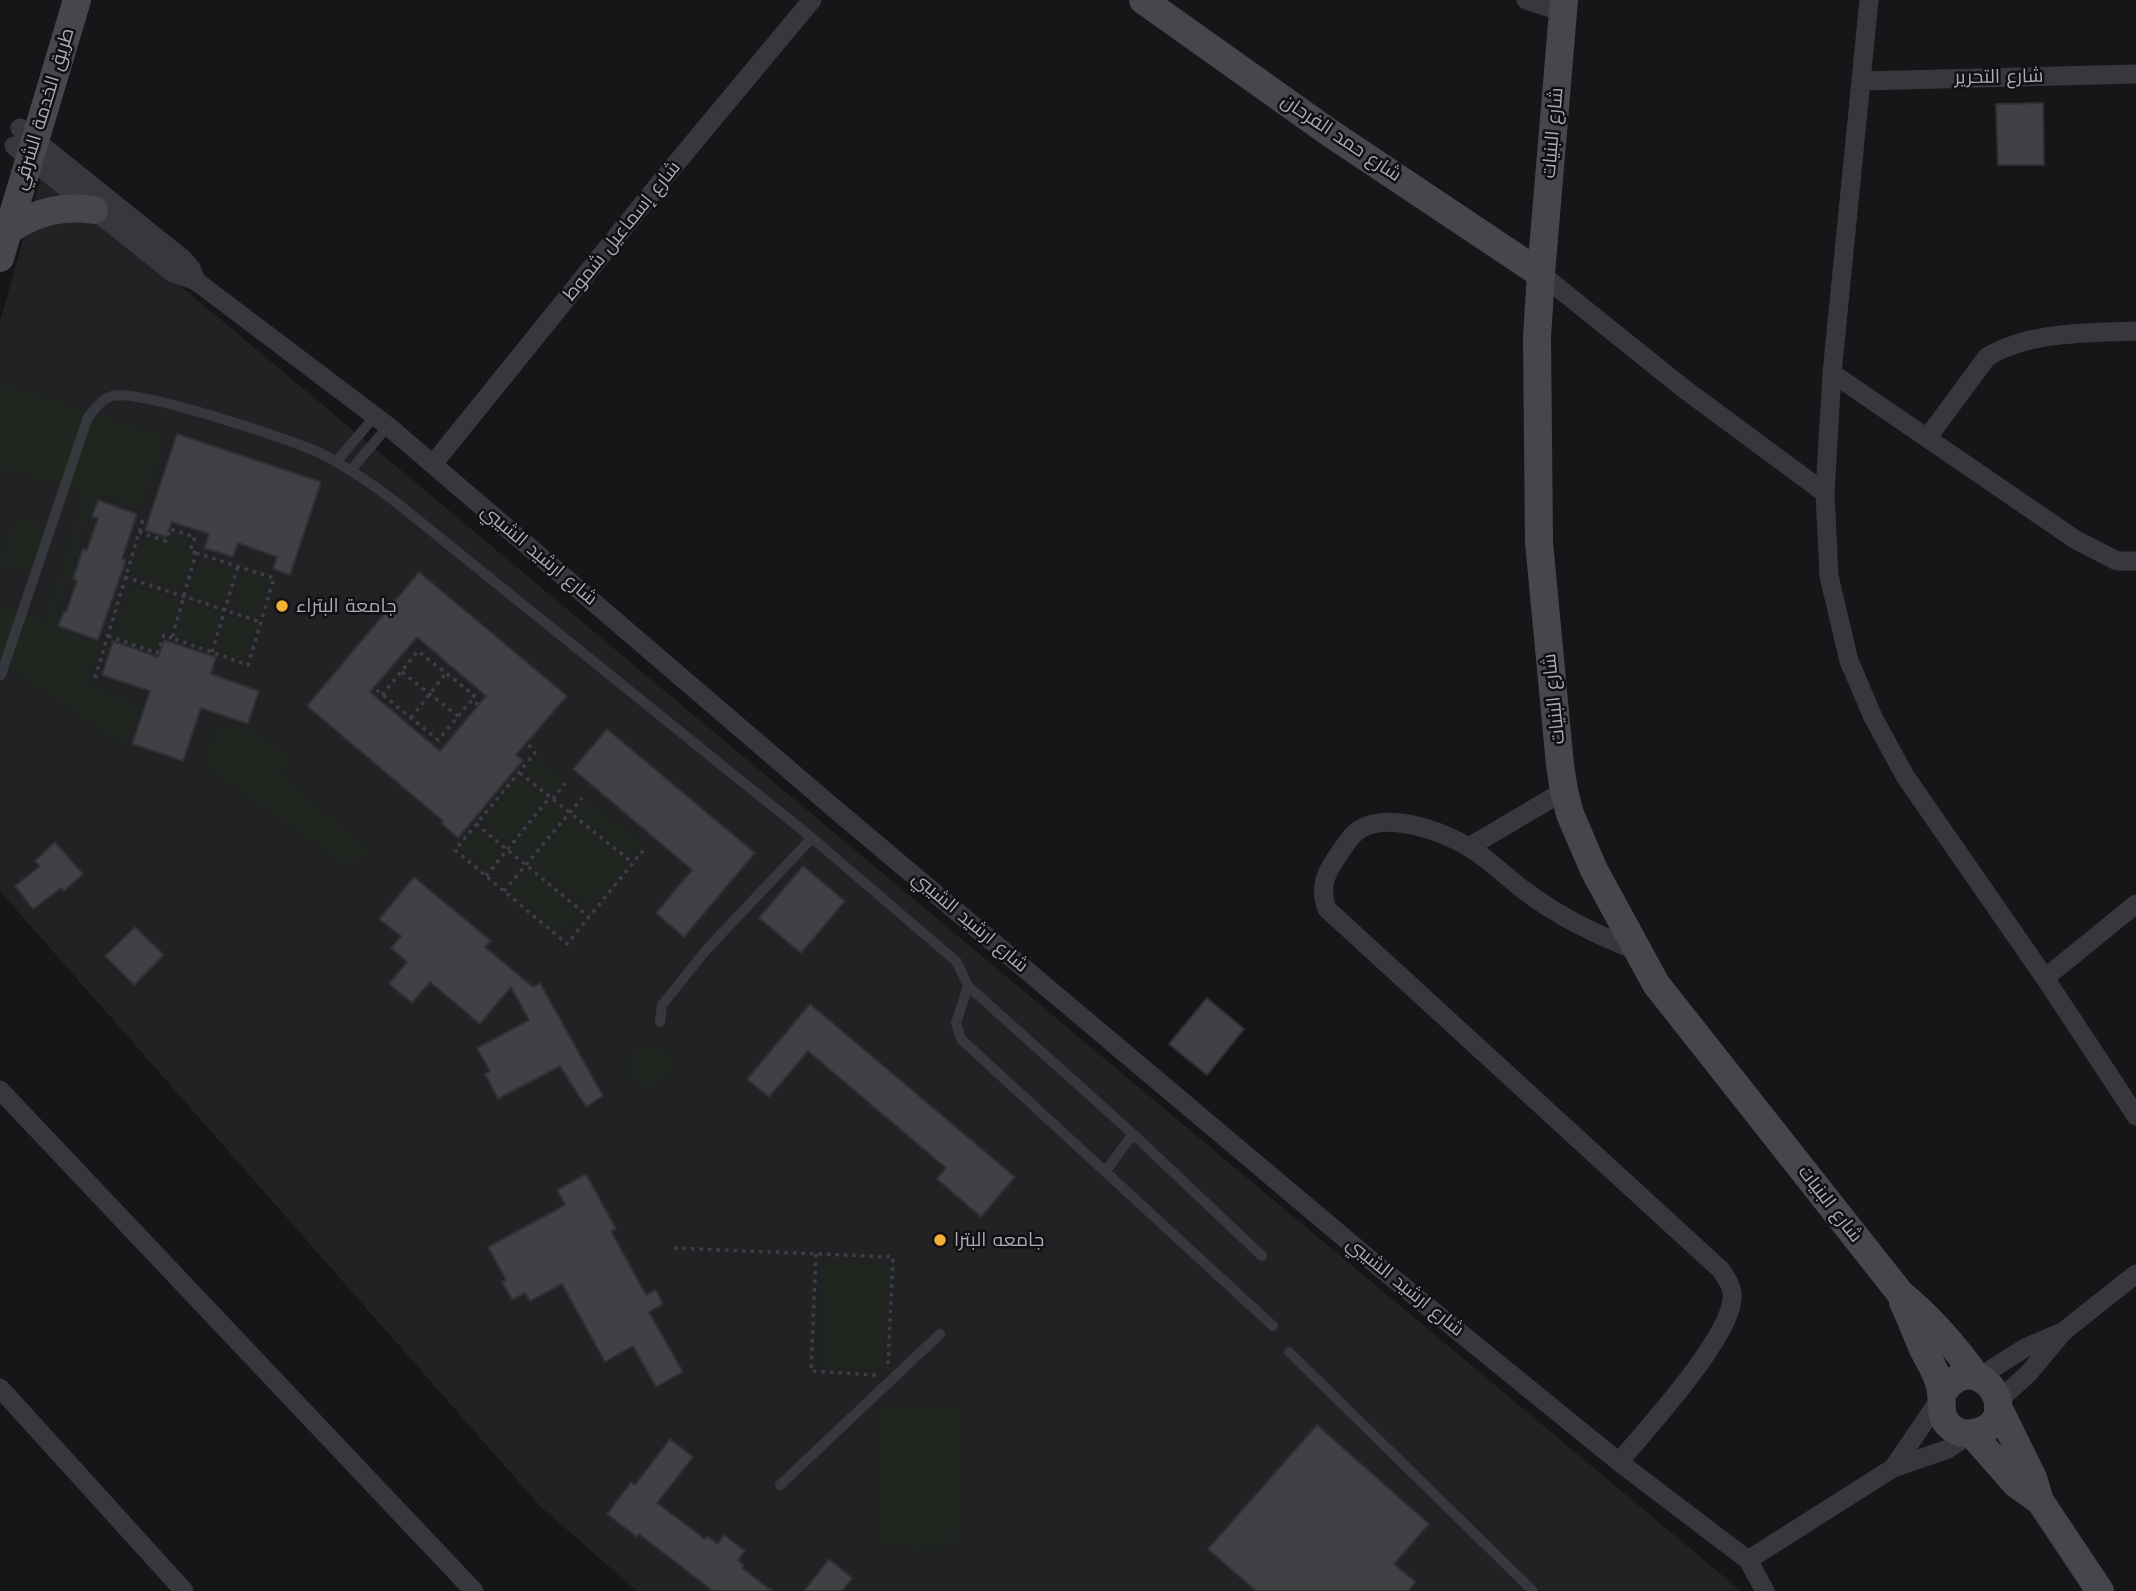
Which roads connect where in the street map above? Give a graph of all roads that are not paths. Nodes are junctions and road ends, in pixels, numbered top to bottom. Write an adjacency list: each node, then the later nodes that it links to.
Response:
1 (60, 0): 10 (main road, طريق الخدمة الشرقي)
2 (77, 0): 10 (main road, طريق الخدمة الشرقي)
3 (812, 0): 22 (street, شارع إسماعيل شموط)
4 (1526, 0): 7 (street)
5 (1869, 0): 9 (street)
6 (1154, 3): 15 (main road, شارع حمد الفرحان)
7 (1564, 6): 15 (main road, شارع البنيات)
8 (2136, 74): 9 (street, شارع التحرير)
9 (1862, 81): 18 (street)
10 (24, 143): 11 (main road, طريق الخدمة الشرقي); 12 (street, شارع ارشيد الشيبي); 13 (main road, طريق الخدمة الشرقي); 16 (street, شارع ارشيد الشيبي)
11 (0, 192)
12 (94, 210): 13 (main road); 16 (street, شارع ارشيد الشيبي)
13 (9, 230): 14 (main road, طريق الخدمة الشرقي)
14 (0, 258)
15 (1541, 274): 24 (street); 27 (main road, شارع البنيات)
16 (196, 281): 19 (street, شارع ارشيد الشيبي)
17 (2136, 331): 20 (street)
18 (1832, 373): 20 (street); 24 (street)
19 (382, 421): 21 (lane); 22 (street, شارع ارشيد الشيبي); 23 (lane)
20 (1928, 437): 25 (street)
21 (337, 462): 23 (lane); 26 (lane)
22 (433, 464): 51 (street, شارع ارشيد الشيبي)
23 (351, 470): 28 (lane)
24 (1825, 493): 32 (street)
25 (2136, 561)
26 (1, 675)
27 (1564, 791): 29 (street); 31 (main road, شارع البنيات)
28 (812, 838): 33 (lane); 34 (lane)
29 (1469, 847): 31 (street); 51 (street)
30 (2136, 904): 32 (street)
31 (1637, 951): 41 (main road, شارع البنيات)
32 (2045, 978): 36 (street)
33 (968, 986): 37 (lane); 38 (lane)
34 (660, 1022)
35 (0, 1090): 57 (street)
36 (2136, 1116)
37 (1133, 1134): 38 (lane); 39 (lane)
38 (1105, 1172): 42 (lane)
39 (1262, 1256)
40 (2136, 1274): 43 (street)
41 (1900, 1293): 46 (main road, شارع البنيات); 48 (main road, شارع البنيات)
42 (1273, 1326)
43 (2064, 1331): 46 (street); 49 (street)
44 (940, 1334): 53 (lane)
45 (1289, 1352): 58 (lane)
46 (1978, 1377): 48 (main road); 49 (main road)
47 (0, 1388): 56 (street)
48 (1941, 1396): 50 (main road); 52 (street)
49 (1998, 1404): 50 (main road); 54 (main road)
50 (1971, 1434): 52 (street); 54 (main road)
51 (1619, 1462): 55 (street, شارع ارشيد الشيبي)
52 (1893, 1468): 55 (street)
53 (780, 1485)
54 (2040, 1501): 60 (main road)
55 (1748, 1560): 59 (street)
56 (184, 1591)
57 (474, 1591)
58 (1533, 1591)
59 (1765, 1591)
60 (2101, 1591)

